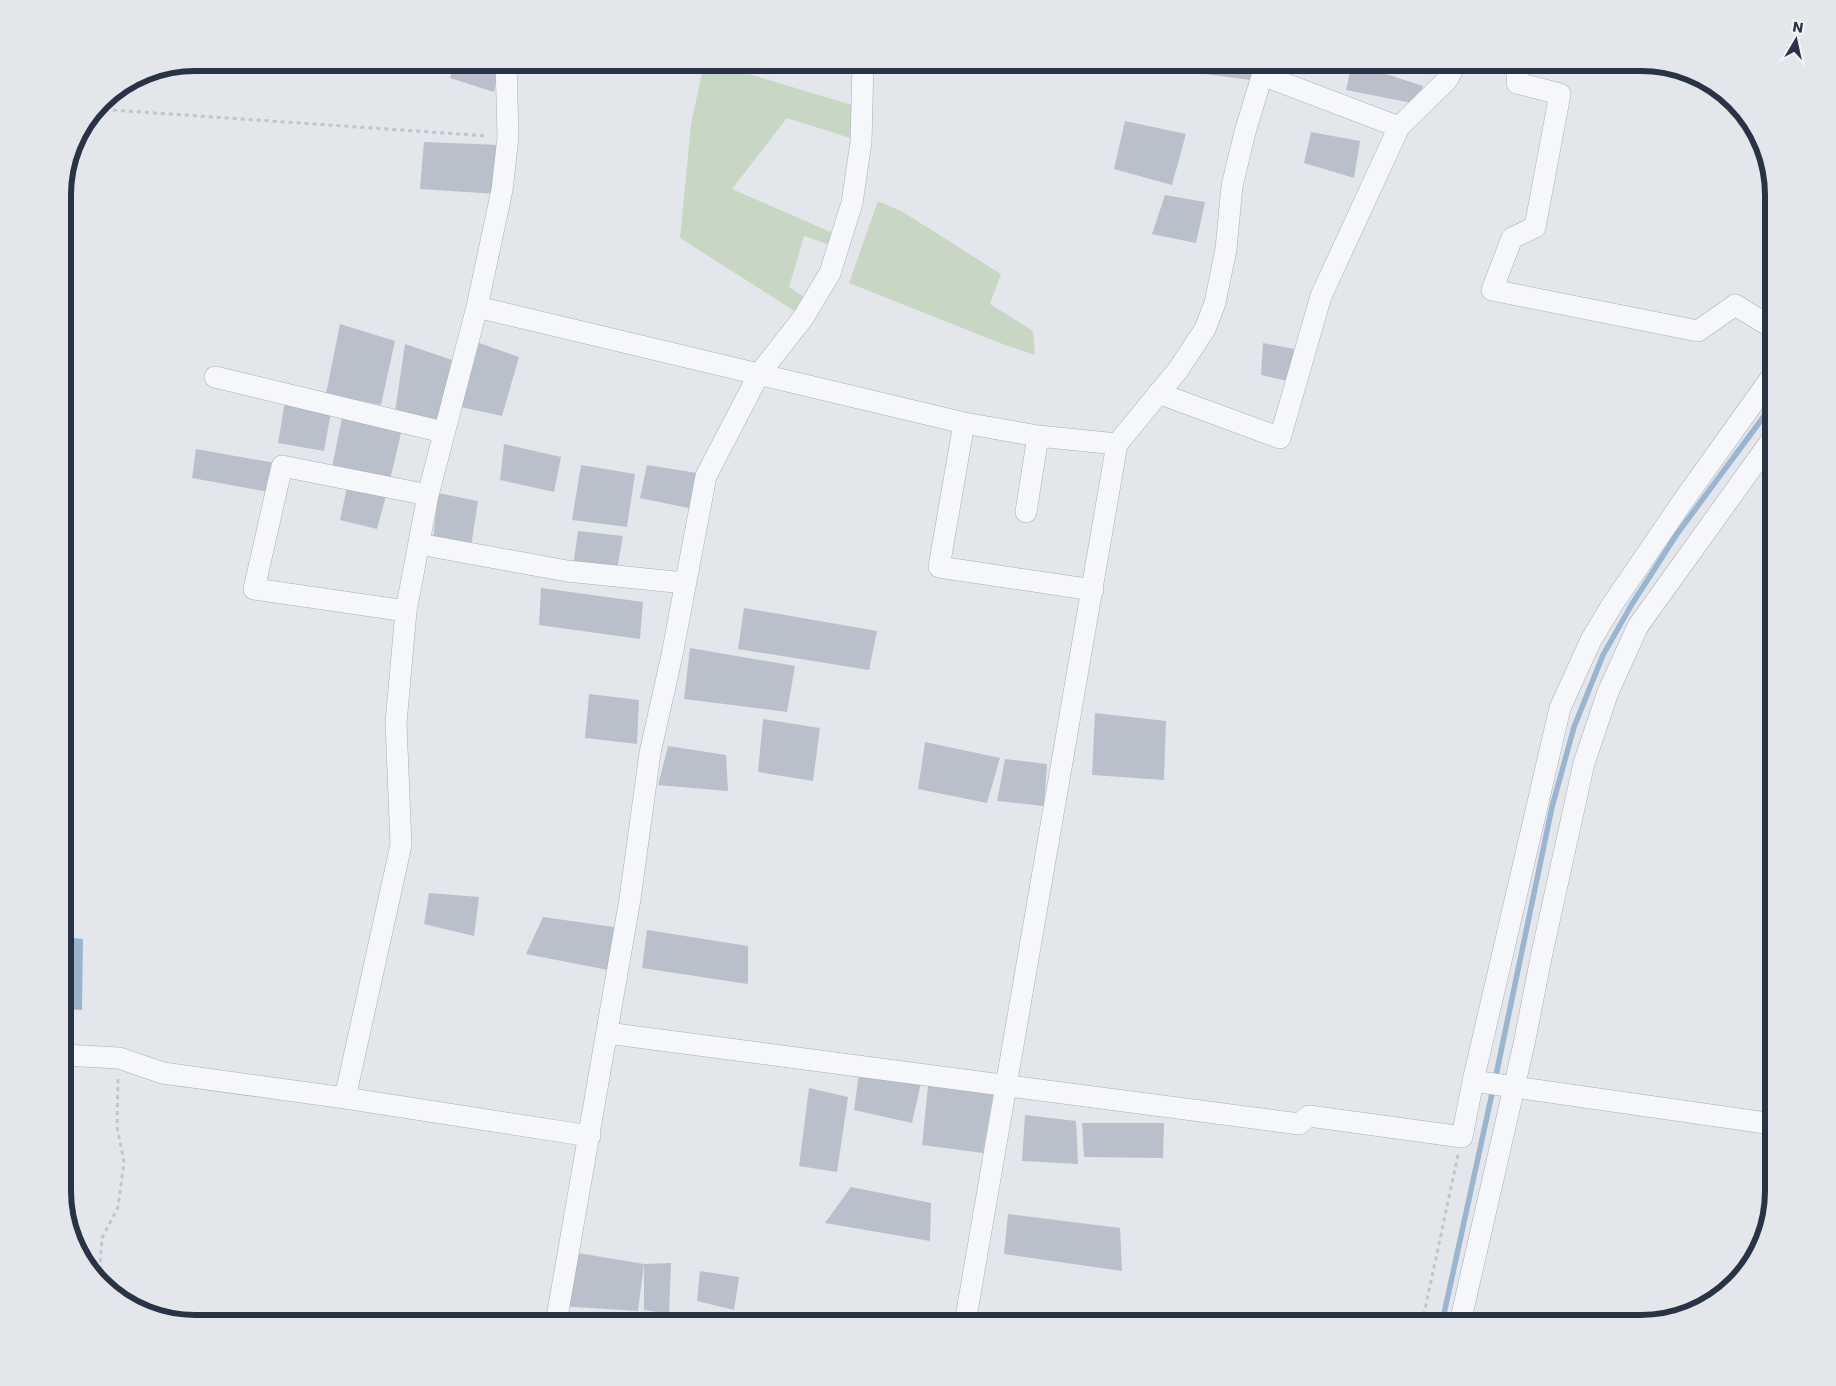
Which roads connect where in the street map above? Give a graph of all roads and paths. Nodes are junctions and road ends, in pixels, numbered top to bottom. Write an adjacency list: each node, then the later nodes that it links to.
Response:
1 (1263, 71): 15 (street)
2 (1269, 71): 8 (street)
3 (1452, 71): 8 (street)
4 (1518, 71): 11 (street)
5 (506, 72): 9 (street)
6 (863, 72): 12 (street)
7 (106, 110): 9 (path)
8 (1399, 127): 15 (street)
9 (508, 137): 10 (street)
10 (477, 307): 12 (street); 17 (street)
11 (1765, 323)
12 (759, 374): 16 (street); 24 (street)
13 (214, 377): 17 (street)
14 (1765, 387): 30 (street)
15 (1158, 393): 19 (street)
16 (964, 423): 18 (street); 25 (street)
17 (443, 432): 21 (street)
18 (1038, 436): 19 (street); 22 (street)
19 (1118, 444): 25 (street)
20 (1765, 450): 32 (street)
21 (428, 495): 23 (street); 26 (street)
22 (1026, 512)
23 (419, 544): 24 (street); 26 (street)
24 (685, 583): 27 (street)
25 (1093, 590): 31 (street)
26 (406, 611): 33 (street)
27 (607, 1033): 31 (street); 35 (street)
28 (72, 1055): 29 (street)
29 (119, 1058): 33 (street); 37 (path)
30 (1477, 1082): 32 (street); 36 (street)
31 (1006, 1085): 36 (street); 39 (street)
32 (1510, 1086): 34 (street); 41 (street)
33 (345, 1098): 35 (street)
34 (1765, 1123)
35 (590, 1136): 38 (street)
36 (1462, 1137): 40 (path)
37 (100, 1269)
38 (558, 1315)
39 (967, 1315)
40 (1424, 1315)
41 (1462, 1315)

